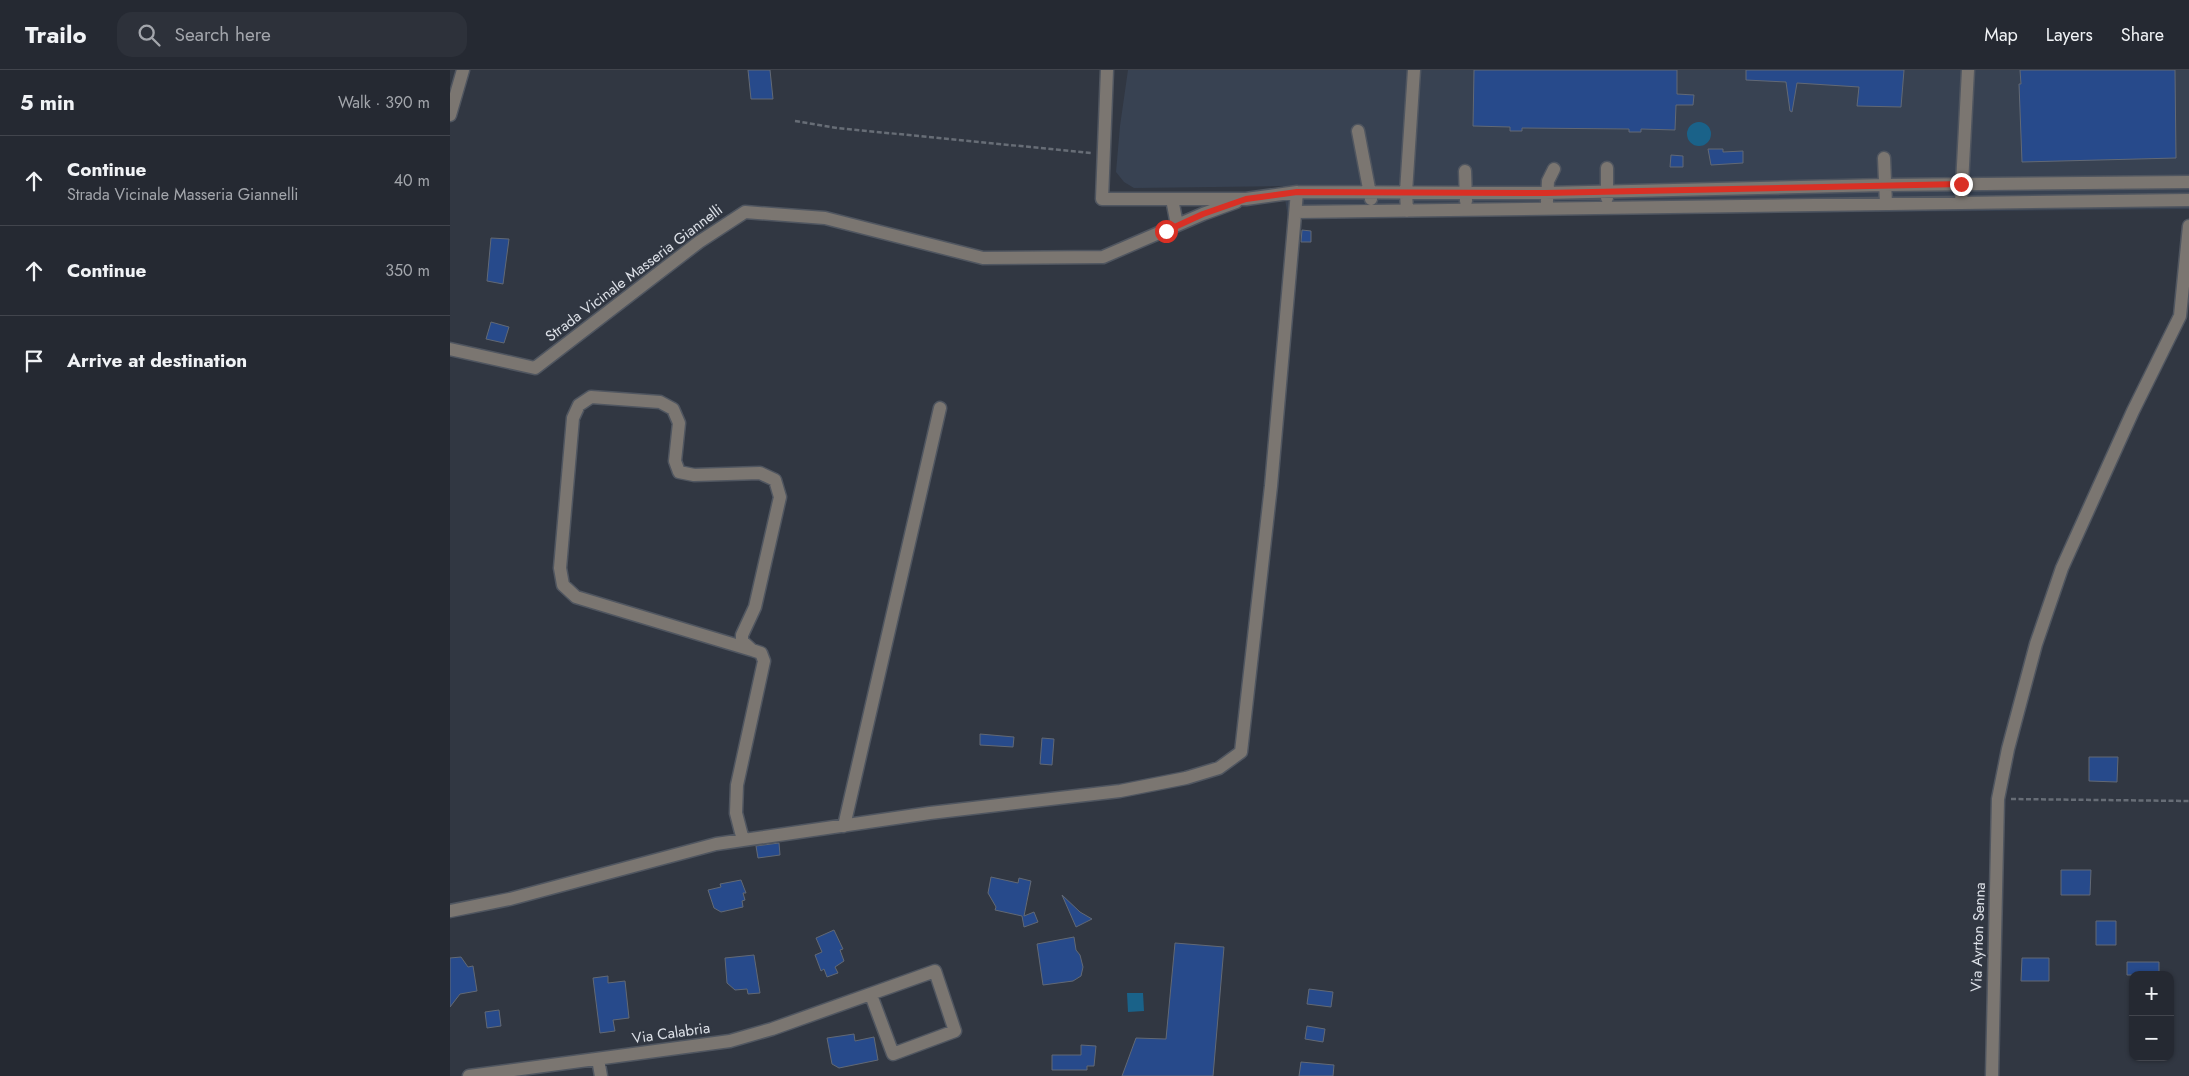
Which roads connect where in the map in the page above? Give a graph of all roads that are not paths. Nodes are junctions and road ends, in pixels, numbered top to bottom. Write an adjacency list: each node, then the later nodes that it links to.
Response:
1 (463, 70): 5 (street)
2 (1107, 70): 20 (street)
3 (1414, 70): 18 (street)
4 (1968, 70): 13 (street)
5 (450, 115)
6 (1358, 131): 17 (street)
7 (1884, 158): 14 (street)
8 (1607, 168): 15 (street)
9 (1465, 171): 19 (street)
10 (1547, 178): 15 (street); 19 (street); 28 (street)
11 (2189, 182): 12 (street)
12 (2106, 183): 13 (street); 23 (street)
13 (1961, 184): 14 (street); 24 (street)
14 (1885, 185): 15 (street); 25 (street)
15 (1607, 191): 26 (street)
16 (1297, 192): 17 (street); 21 (street); 31 (street)
17 (1371, 192): 18 (street); 29 (street)
18 (1406, 192): 19 (street); 30 (street)
19 (1465, 193): 27 (street)
20 (1172, 199): 21 (street); 32 (street)
21 (1246, 199): 32 (street, Strada Vicinale Masseria Giannelli)
22 (2189, 200): 23 (street)
23 (2108, 201): 24 (street)
24 (1961, 203): 25 (street)
25 (1886, 204): 26 (street)
26 (1607, 208): 28 (street)
27 (1466, 209): 28 (street); 30 (street)
28 (1548, 209)
29 (1372, 211): 30 (street); 31 (street)
30 (1407, 211)
31 (1296, 212): 37 (street)
32 (1177, 225): 34 (street, Strada Vicinale Masseria Giannelli)
33 (2189, 226): 44 (street, Via Ayrton Senna)
34 (450, 349)
35 (940, 408): 37 (street)
36 (752, 650): 36 (street); 38 (street)
37 (844, 826): 38 (street)
38 (743, 840): 39 (street)
39 (450, 911)
40 (871, 995): 40 (street, Via Calabria); 41 (street, Via Calabria)
41 (598, 1059): 42 (street, Via Calabria); 43 (street)
42 (469, 1076)
43 (601, 1076)
44 (1992, 1076)

